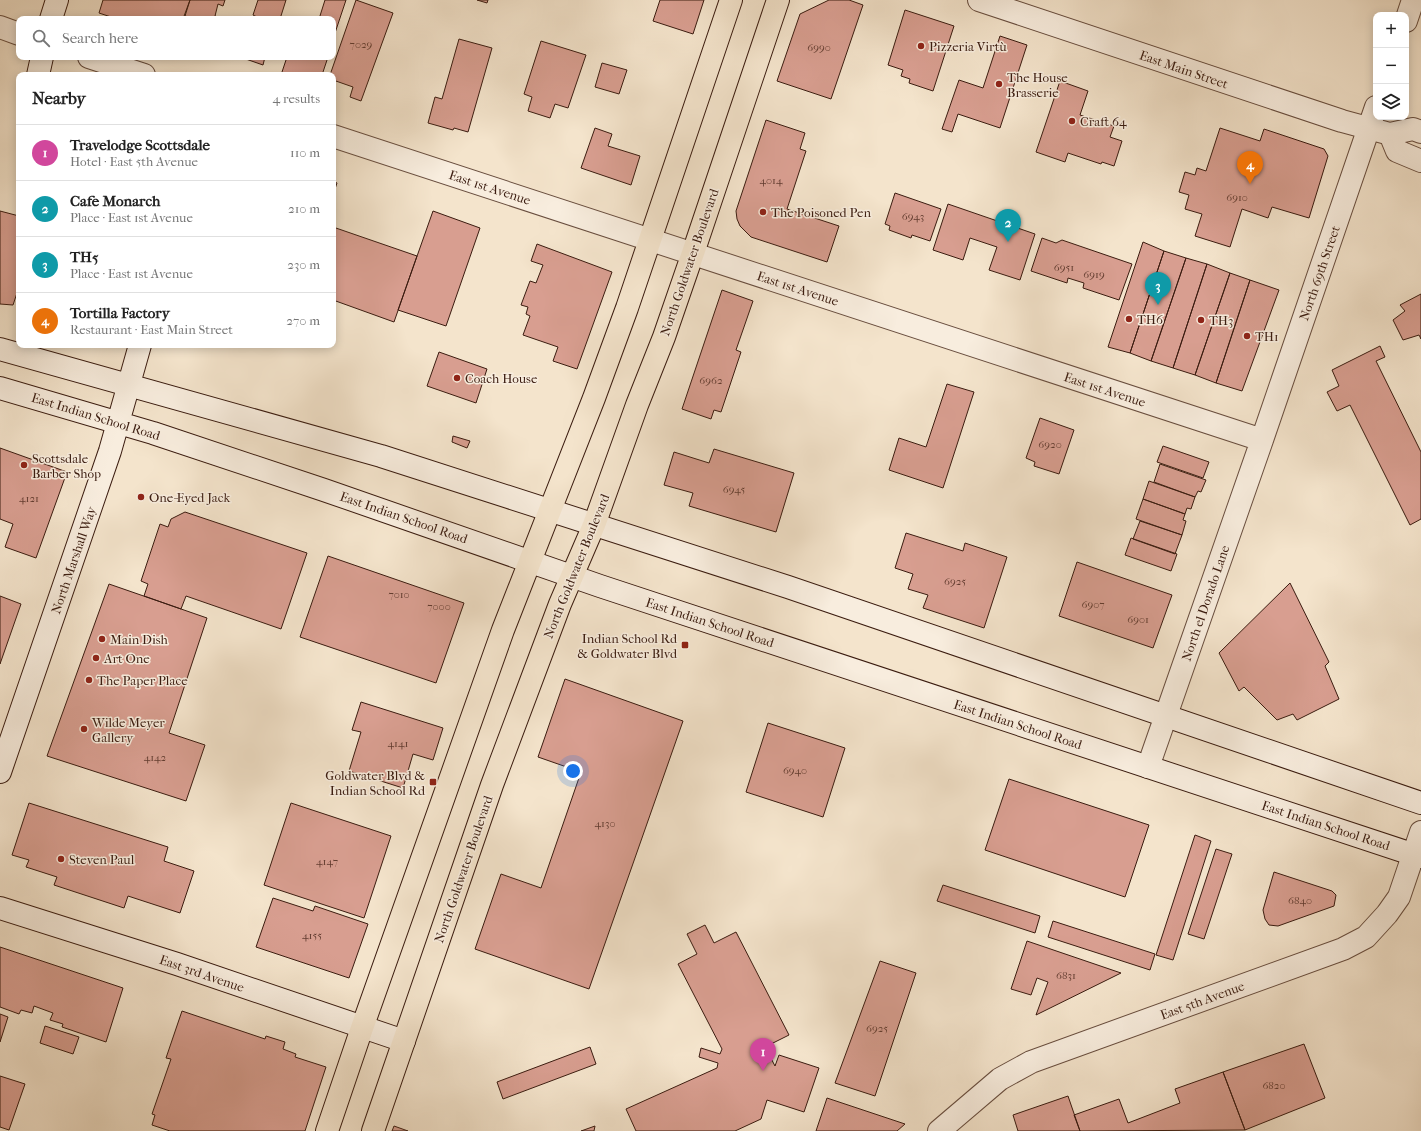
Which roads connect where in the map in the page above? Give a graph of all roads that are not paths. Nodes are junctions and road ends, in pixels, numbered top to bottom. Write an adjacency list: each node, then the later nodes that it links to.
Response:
1 (57, 0): 7 (street)
2 (731, 0): 20 (main road)
3 (778, 0): 21 (main road, North Goldwater Boulevard)
4 (979, 0): 15 (street, East Main Street)
5 (1413, 0): 6 (street)
6 (1409, 12)
7 (52, 16)
8 (0, 27): 9 (street)
9 (16, 33)
10 (41, 60): 12 (street)
11 (98, 60): 13 (street)
12 (39, 72)
13 (135, 72)
14 (1373, 115): 15 (street, North 69th Street)
15 (1368, 128): 17 (street, East Main Street); 27 (street, North 69th Street)
16 (1421, 132): 17 (street, East Main Street)
17 (1390, 134): 19 (street)
18 (336, 137): 20 (street, East 1st Avenue)
19 (1421, 161)
20 (651, 239): 21 (street, East 1st Avenue); 28 (main road)
21 (693, 253): 27 (street, East 1st Avenue); 29 (main road, North Goldwater Boulevard)
22 (139, 348): 24 (street, North Marshall Way)
23 (0, 349): 24 (street)
24 (129, 385): 26 (street, North Marshall Way); 28 (street)
25 (0, 388): 26 (street, East Indian School Road)
26 (118, 422): 30 (street, East Indian School Road); 34 (street, North Marshall Way)
27 (1262, 440): 32 (street, North el Dorado Lane)
28 (549, 510): 29 (street); 30 (main road)
29 (594, 525): 31 (main road, North Goldwater Boulevard); 32 (street)
30 (529, 561): 31 (street, East Indian School Road); 39 (main road)
31 (572, 576): 33 (street, East Indian School Road); 40 (main road, North Goldwater Boulevard)
32 (1166, 715): 33 (street, North el Dorado Lane); 35 (street)
33 (1148, 767): 37 (street, East Indian School Road)
34 (0, 772)
35 (1421, 803)
36 (1421, 832): 37 (street, East 5th Avenue)
37 (1417, 856): 43 (street, East 5th Avenue)
38 (0, 908): 39 (street, East 3rd Avenue)
39 (362, 1028): 40 (street, East 3rd Avenue); 41 (main road)
40 (404, 1041): 42 (main road, North Goldwater Boulevard)
41 (327, 1131)
42 (373, 1131)
43 (939, 1131)

